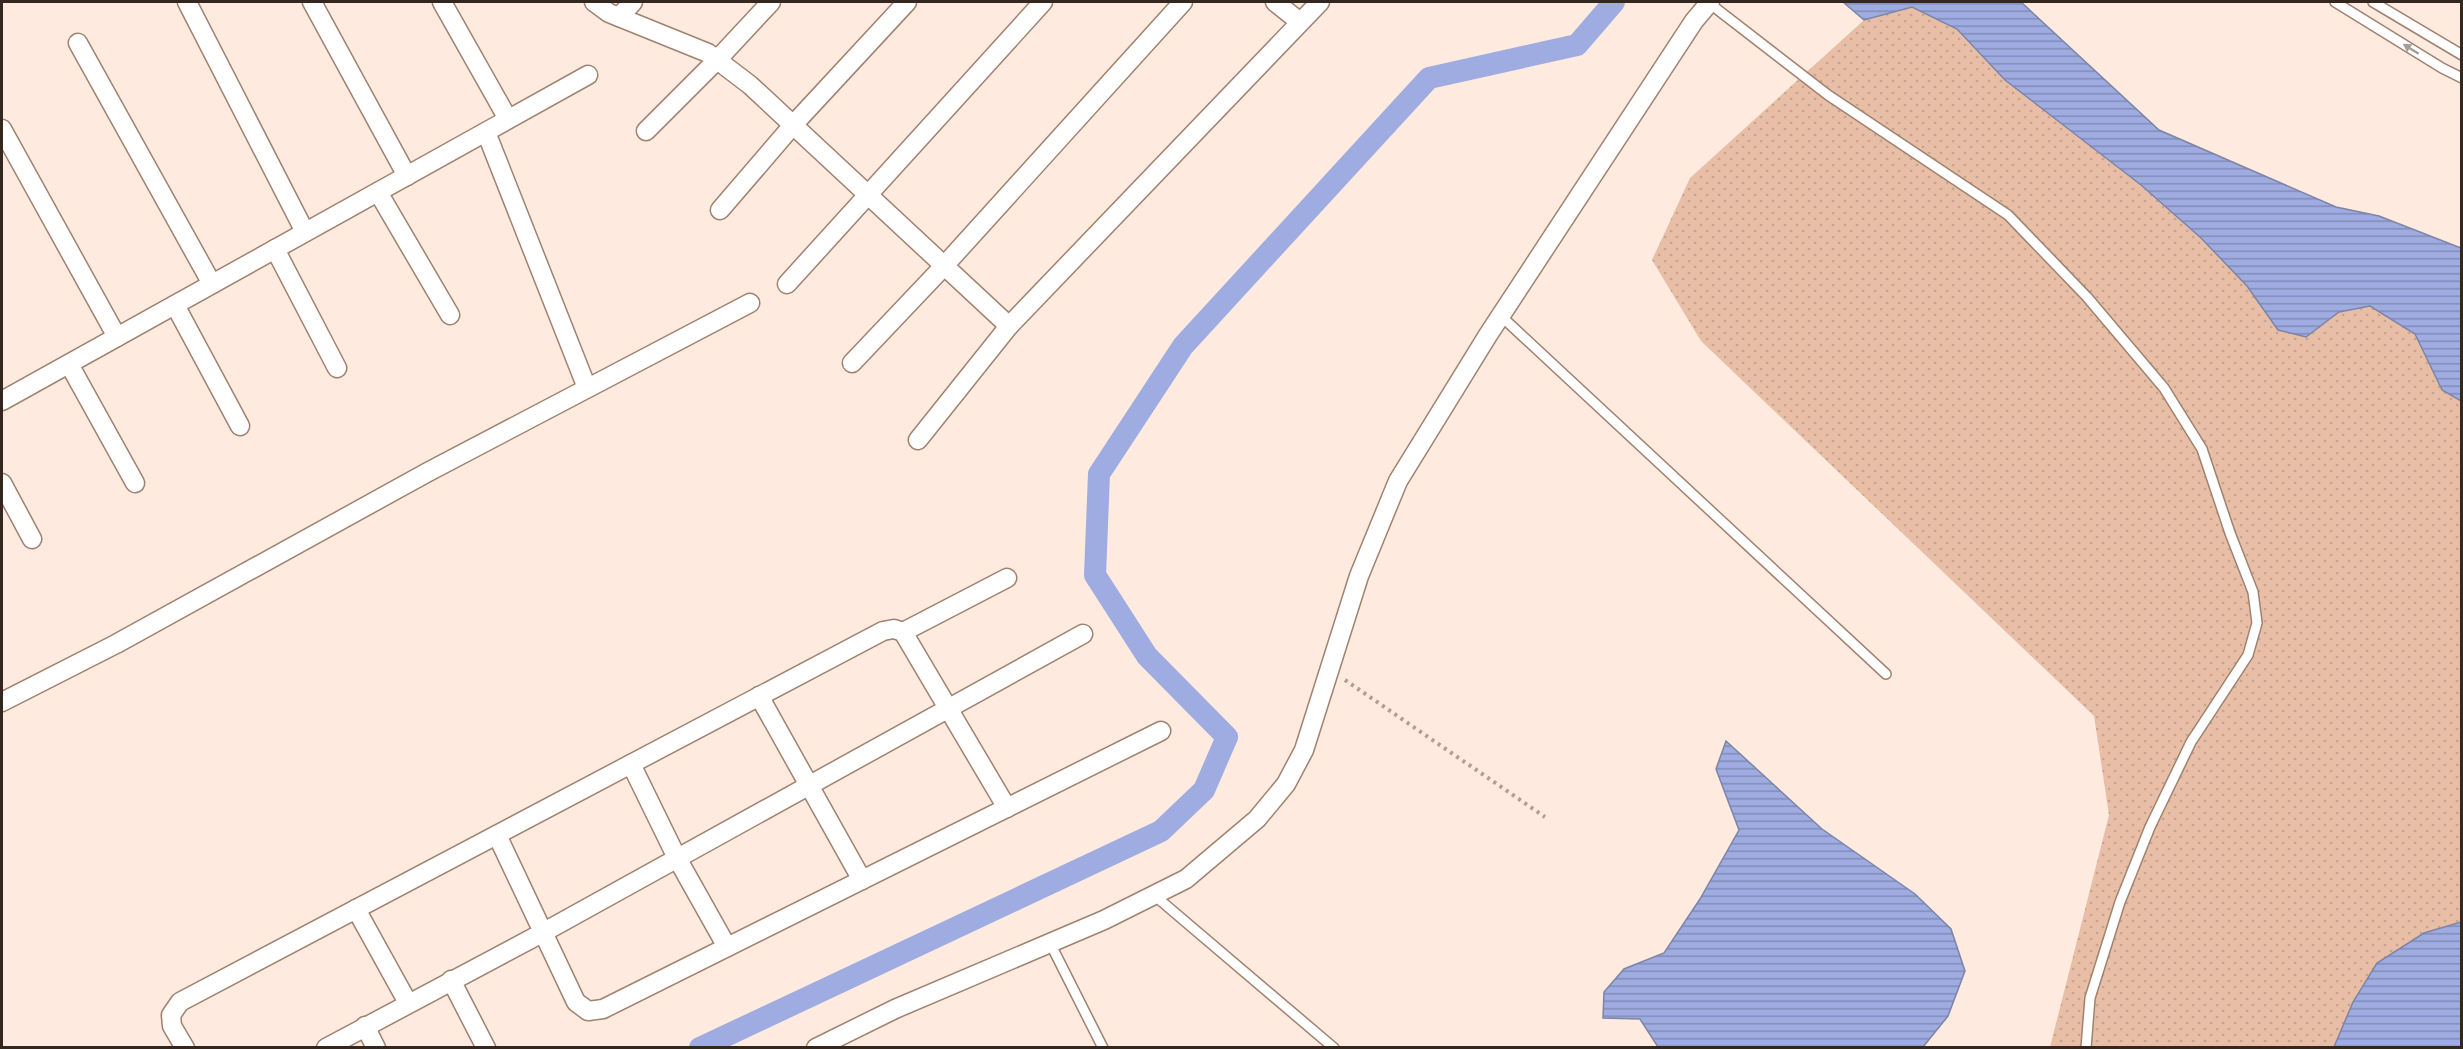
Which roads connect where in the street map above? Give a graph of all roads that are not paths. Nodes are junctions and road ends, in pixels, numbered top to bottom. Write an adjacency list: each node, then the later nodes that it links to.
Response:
1 (187, 2): 31 (street)
2 (312, 2): 27 (street)
3 (442, 2): 22 (street)
4 (594, 2): 15 (street)
5 (633, 2): 15 (street)
6 (771, 2): 19 (street)
7 (907, 2): 23 (street)
8 (1042, 2): 29 (street)
9 (1183, 2): 33 (street)
10 (1275, 2): 16 (street)
11 (1320, 2): 16 (street)
12 (1709, 2): 39 (street); 81 (lane)
13 (2336, 2): 21 (lane, one-way to 13)
14 (2373, 2): 18 (lane)
15 (619, 17): 19 (street)
16 (1300, 22): 40 (street)
17 (78, 43): 34 (street)
18 (2462, 55)
19 (717, 60): 23 (street); 25 (street)
20 (588, 75): 22 (street)
21 (2462, 78)
22 (508, 119): 26 (street)
23 (793, 125): 29 (street); 30 (street)
24 (2, 129): 41 (street)
25 (646, 131)
26 (486, 132): 27 (street); 45 (street)
27 (407, 176): 28 (street)
28 (378, 192): 31 (street); 38 (street)
29 (868, 195): 33 (street); 35 (street)
30 (720, 210)
31 (305, 232): 32 (street)
32 (275, 249): 34 (street); 44 (street)
33 (944, 266): 40 (street); 42 (street)
34 (212, 284): 37 (street)
35 (787, 284)
36 (750, 303): 45 (street)
37 (175, 305): 41 (street); 47 (street)
38 (450, 315)
39 (1501, 316): 55 (lane); 66 (street)
40 (1008, 326): 48 (street)
41 (117, 337): 43 (street)
42 (852, 363)
43 (69, 364): 46 (street); 50 (street)
44 (337, 368)
45 (587, 388): 57 (street)
46 (4, 394)
47 (240, 426)
48 (918, 440)
49 (2, 483): 51 (street)
50 (135, 483)
51 (32, 539)
52 (1007, 578): 53 (street)
53 (903, 632): 56 (street); 58 (street)
54 (1083, 634): 58 (street)
55 (1886, 674)
56 (759, 696): 60 (street); 61 (street)
57 (2, 702)
58 (948, 708): 61 (street); 62 (street)
59 (1161, 731): 62 (street)
60 (631, 764): 63 (street); 64 (street)
61 (810, 785): 64 (street); 65 (street)
62 (1007, 808): 65 (street)
63 (497, 835): 67 (street); 68 (street)
64 (677, 858): 68 (street); 70 (street)
65 (862, 880): 70 (street)
66 (1154, 895): 69 (street); 80 (lane)
67 (356, 909): 72 (street); 74 (street)
68 (544, 932): 70 (street); 71 (street)
69 (1050, 943): 78 (street); 79 (lane)
70 (728, 947)
71 (451, 980): 72 (street); 77 (street)
72 (408, 1003): 73 (street)
73 (365, 1026): 75 (street); 76 (street)
74 (185, 1047)
75 (326, 1047)
76 (376, 1047)
77 (486, 1047)
78 (816, 1047)
79 (1103, 1047)
80 (1334, 1047)
81 (2086, 1047)

